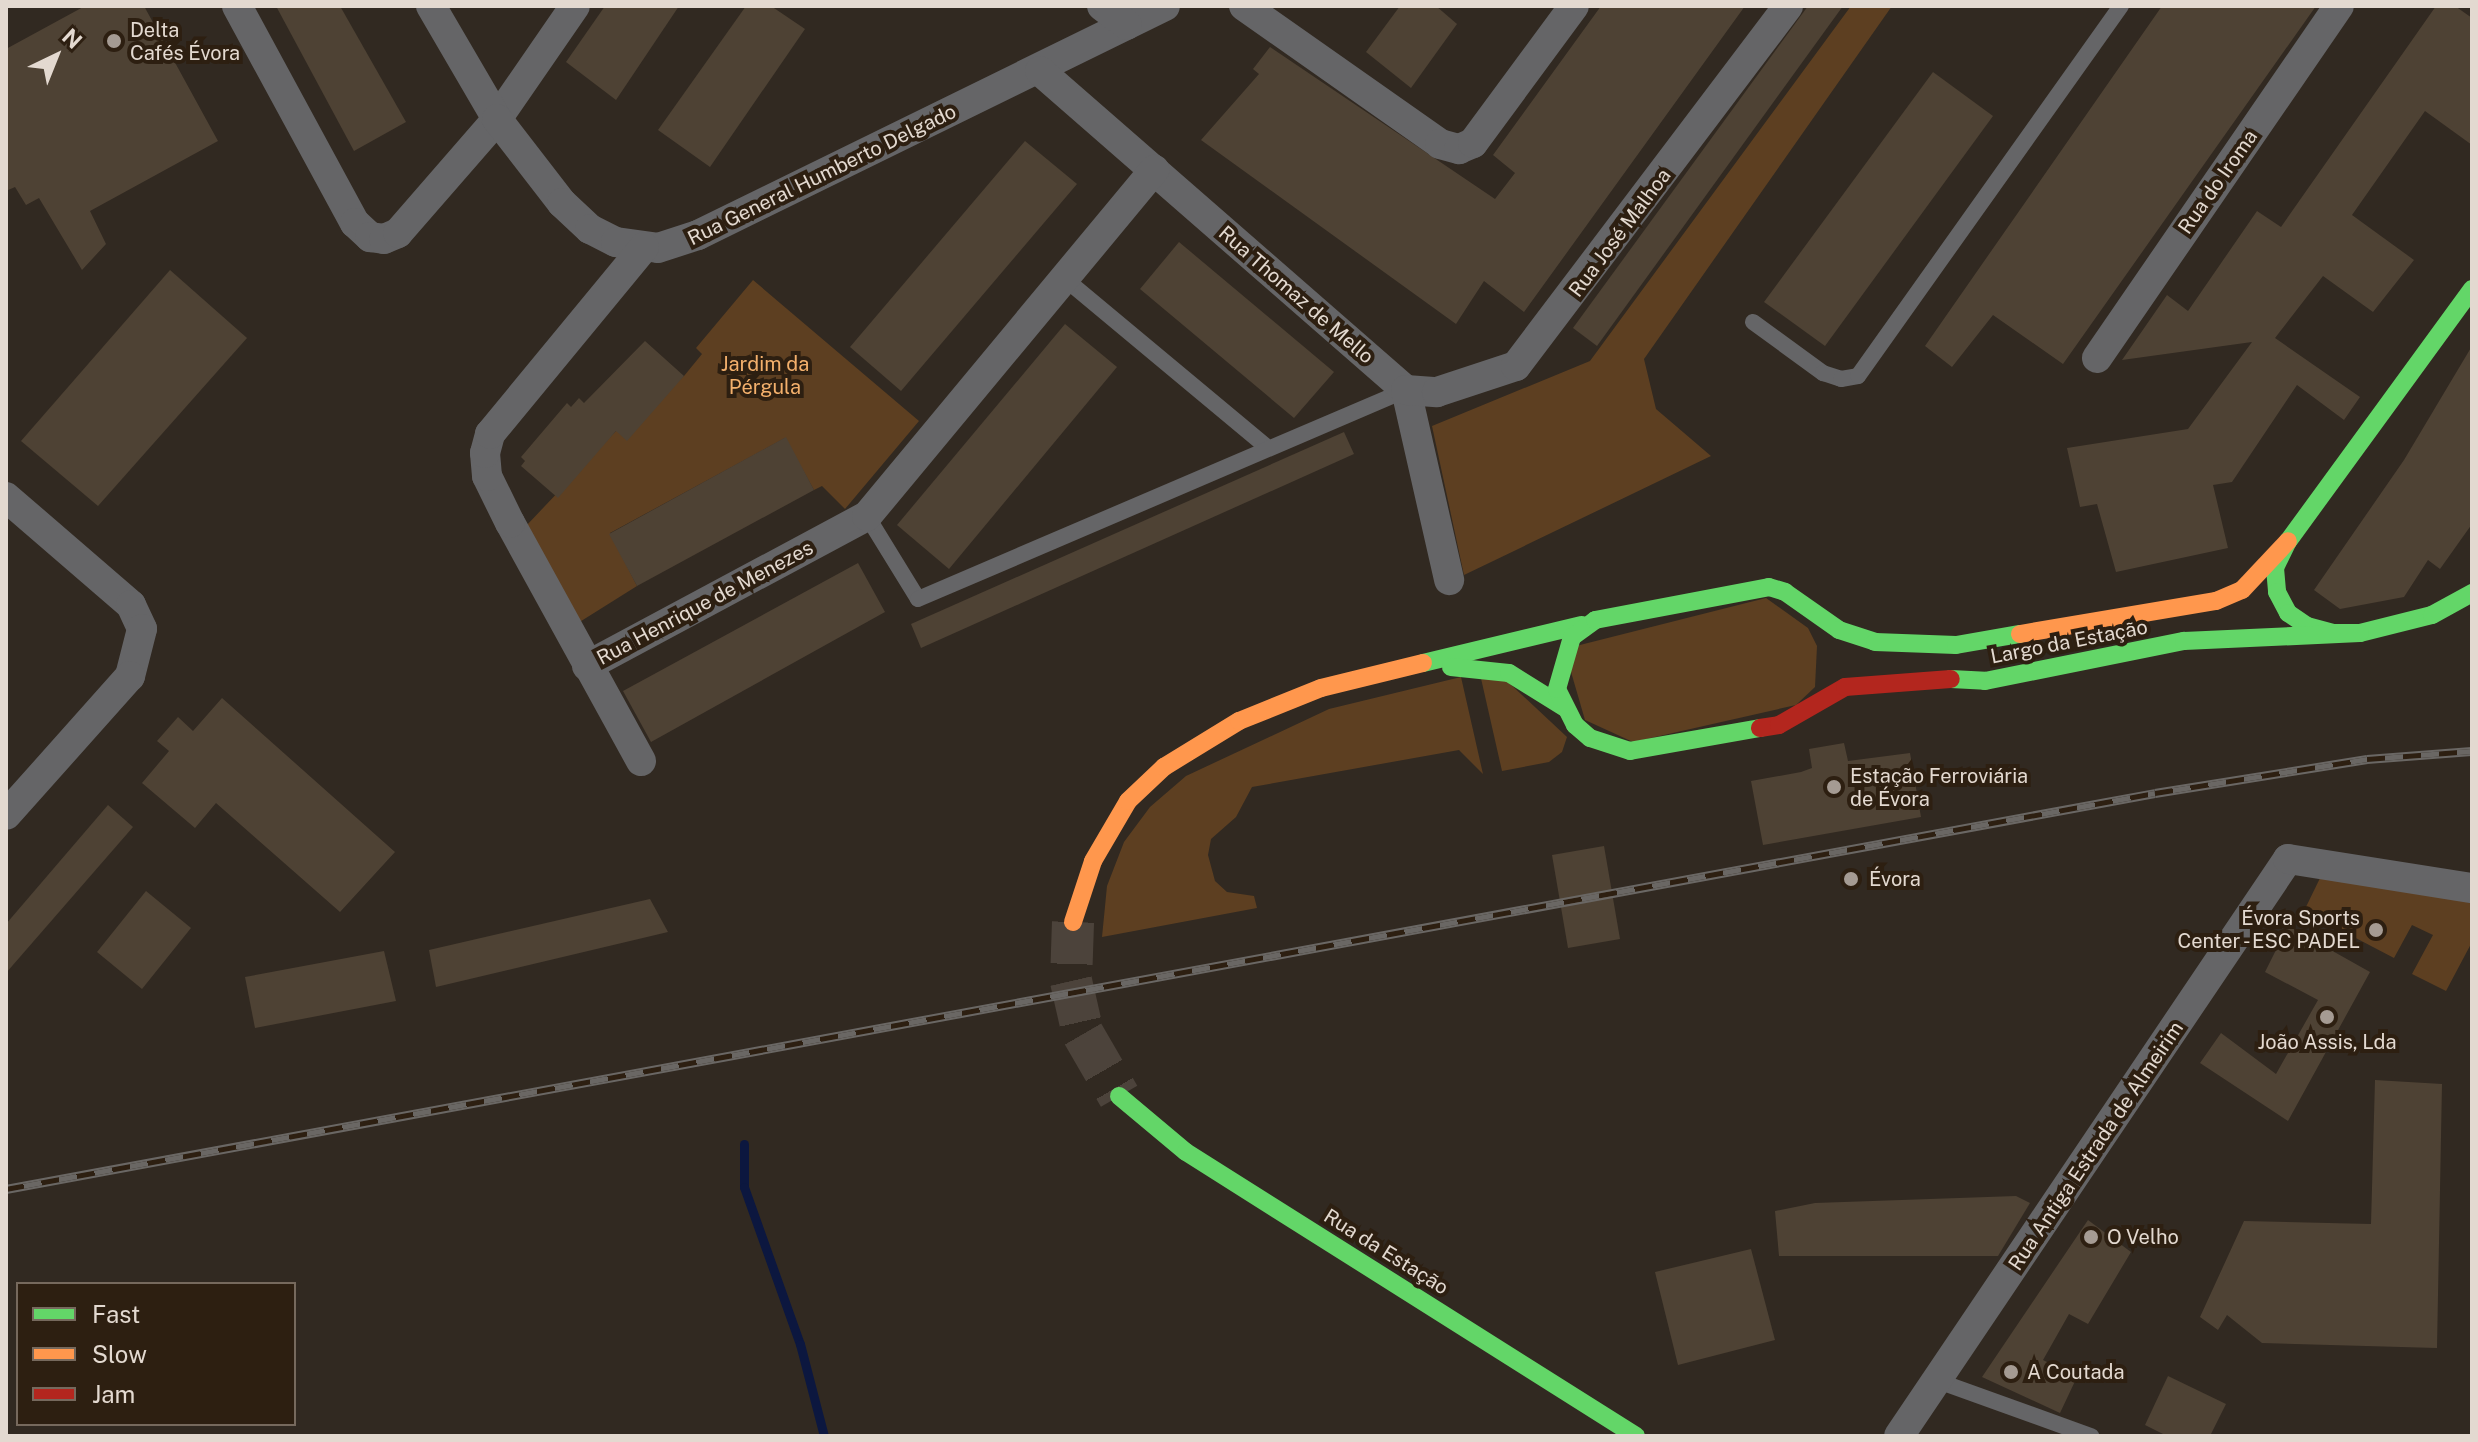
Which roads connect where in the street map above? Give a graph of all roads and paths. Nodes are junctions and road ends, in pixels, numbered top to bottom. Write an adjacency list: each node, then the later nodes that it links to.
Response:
1 (237, 6): 13 (street)
2 (431, 6): 13 (street, Rua General Humberto Delgado)
3 (575, 6): 13 (street)
4 (1102, 6): 11 (street)
5 (1165, 6): 11 (street, Rua General Humberto Delgado)
6 (1244, 6): 7 (street)
7 (1574, 6)
8 (1788, 6): 20 (street, Rua José Malhoa)
9 (2121, 6): 18 (lane)
10 (2339, 6): 19 (street, Rua do Iroma)
11 (1127, 25): 12 (street, Rua General Humberto Delgado)
12 (1040, 71): 14 (street, Rua Thomaz de Mello); 15 (street, Rua General Humberto Delgado)
13 (497, 119): 15 (street, Rua General Humberto Delgado)
14 (1154, 170): 16 (street, Rua Henrique de Menezes); 20 (street, Rua Thomaz de Mello)
15 (644, 247): 31 (street, Rua Henrique de Menezes)
16 (1064, 278): 21 (lane); 23 (street, Rua Henrique de Menezes)
17 (2472, 289): 24 (street)
18 (1753, 322)
19 (2097, 358)
20 (1406, 390): 21 (lane); 25 (street)
21 (1267, 447): 23 (lane)
22 (6, 497): 37 (street)
23 (867, 516): 31 (street, Rua Henrique de Menezes)
24 (2288, 541): 27 (street, Largo da Estação); 29 (street)
25 (1449, 580)
26 (2472, 593): 29 (street)
27 (1804, 605): 28 (street, Largo da Estação); 30 (street)
28 (1581, 625): 32 (street); 34 (street)
29 (2360, 633): 35 (street, Largo da Estação)
30 (1827, 646)
31 (587, 666): 36 (street)
32 (1418, 667): 34 (street); 39 (street)
33 (1829, 673): 35 (street, Largo da Estação)
34 (1565, 708): 35 (street, Largo da Estação)
35 (1795, 718)
36 (641, 761)
37 (6, 815)
38 (2472, 888): 41 (street, Rua Antiga Estrada de Almeirim)
39 (1073, 922)
40 (1119, 1096): 43 (street, Rua da Estação)
41 (1938, 1381): 42 (street, Rua Antiga Estrada de Almeirim); 44 (lane)
42 (1901, 1435)
43 (1636, 1436)
44 (2091, 1436)

